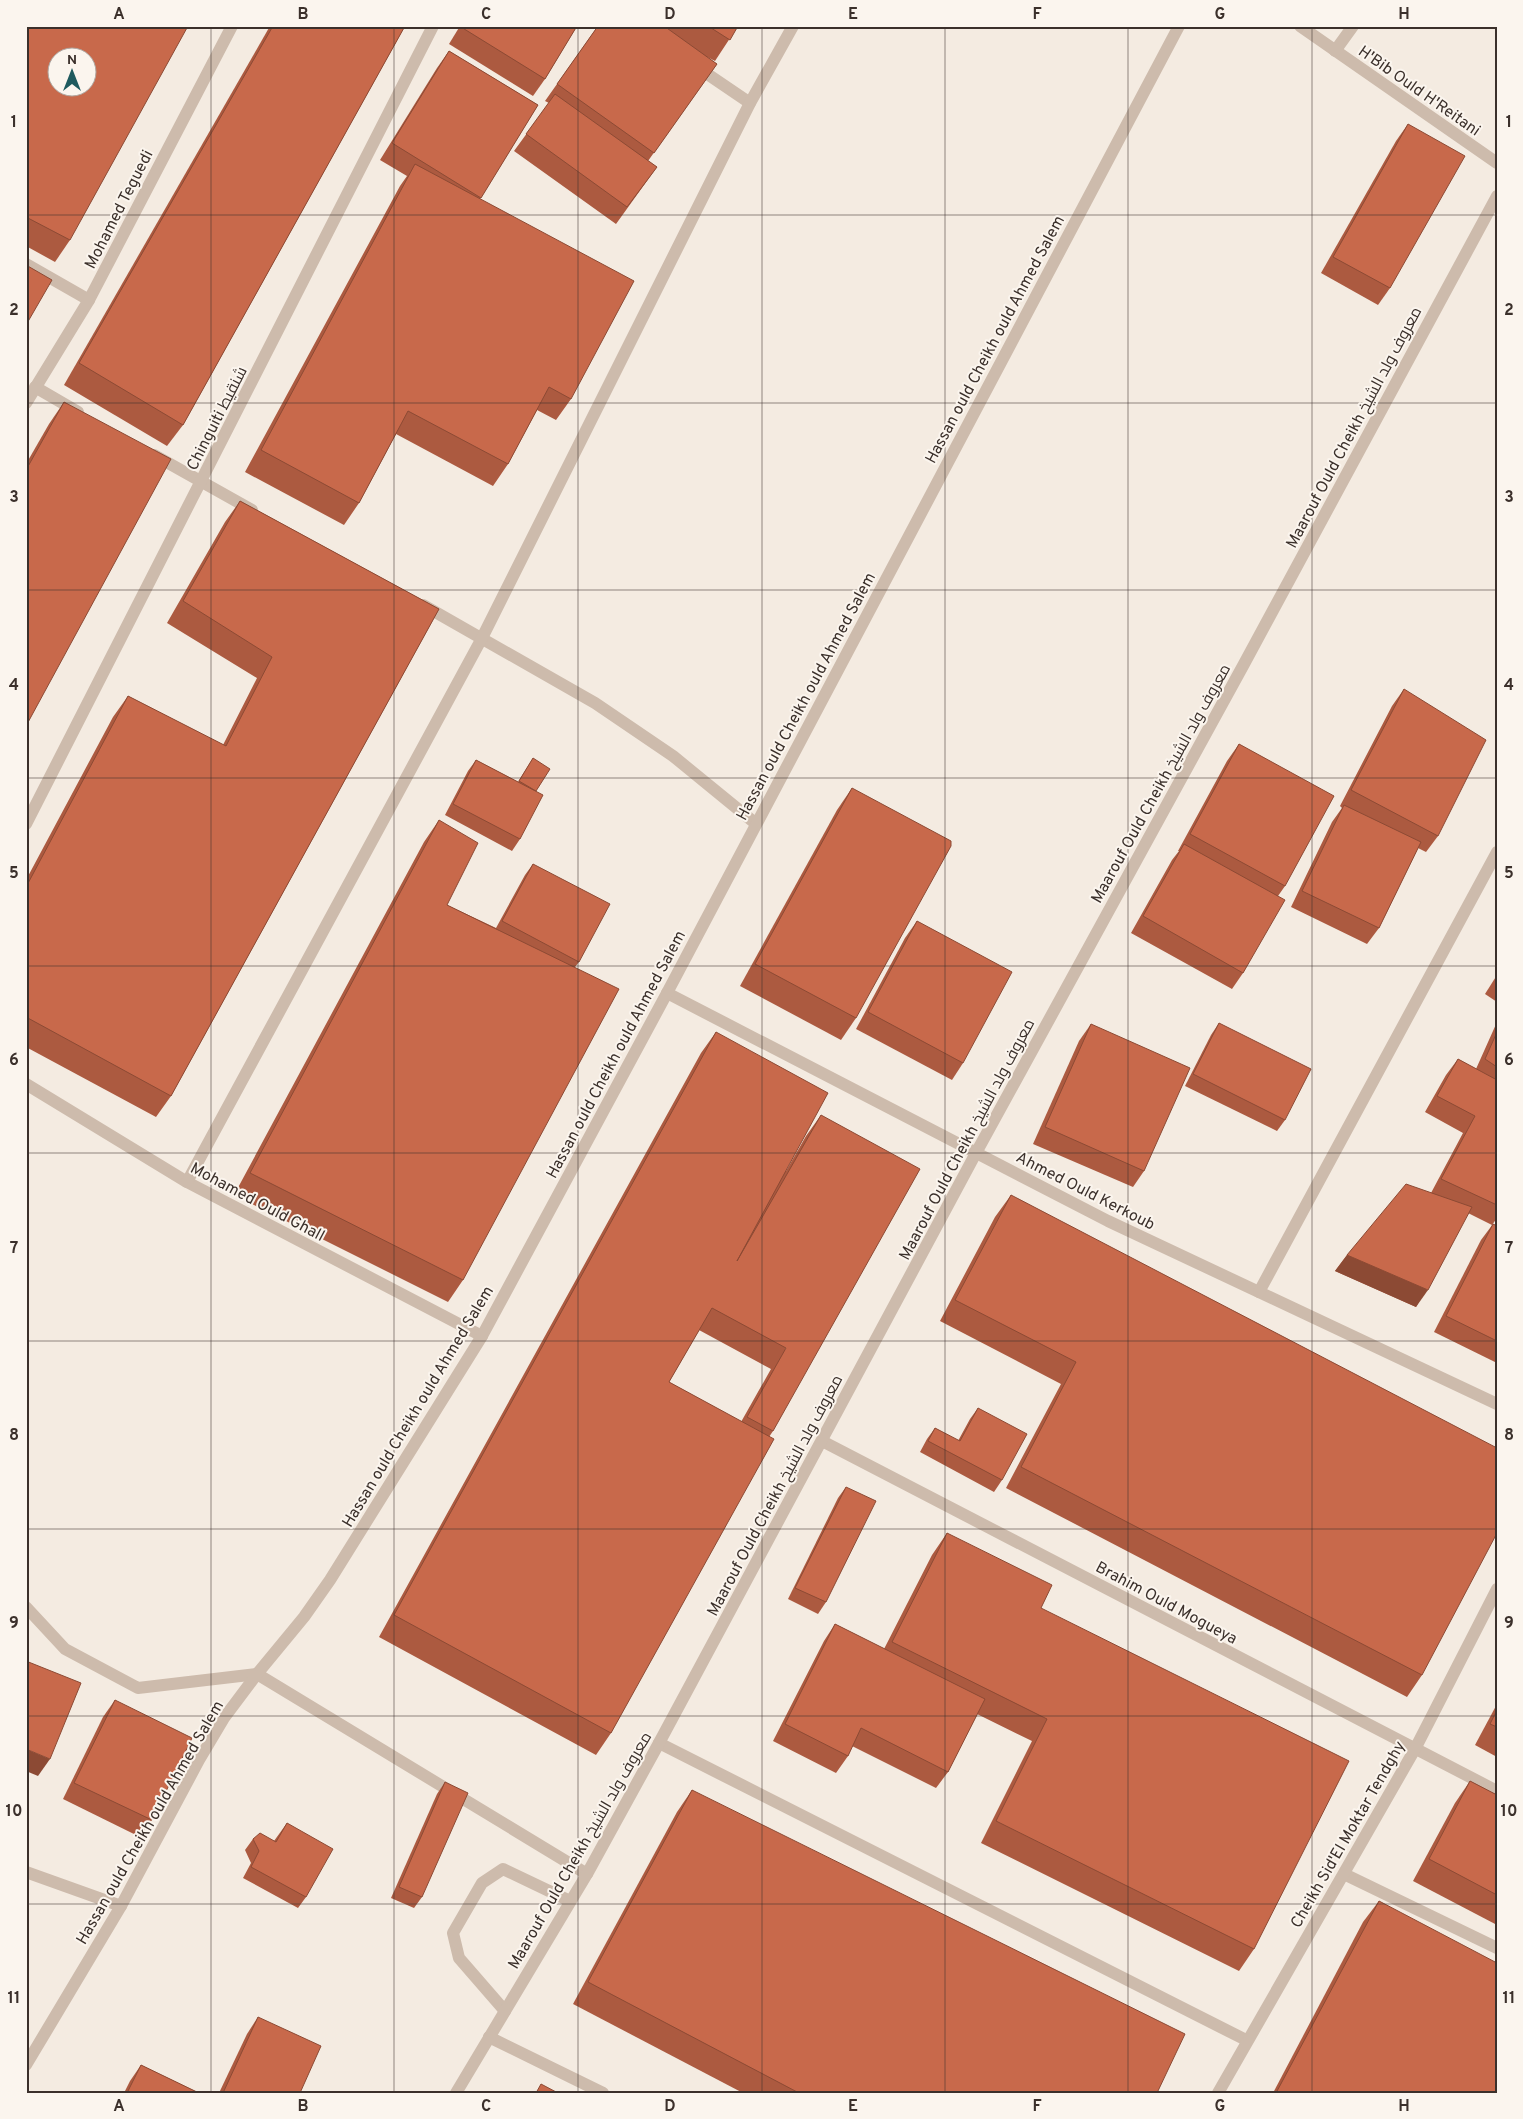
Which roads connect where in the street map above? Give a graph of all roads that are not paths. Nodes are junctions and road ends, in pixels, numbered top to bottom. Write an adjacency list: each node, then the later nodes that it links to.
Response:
1 (232, 26): 13 (street, Mohamed Teguedi)
2 (433, 26): 18 (street, Chinguiti شنقيط)
3 (793, 26): 9 (street)
4 (1179, 26): 22 (street, Hassan ould Cheikh ould Ahmed Salem)
5 (1300, 26): 7 (street, H'Bib Ould H'Reitani)
6 (1353, 26): 7 (street)
7 (1335, 51): 10 (street, H'Bib Ould H'Reitani)
8 (685, 59): 9 (street)
9 (750, 103): 21 (street)
10 (1497, 163)
11 (1497, 196): 27 (street, Maarouf Ould Cheikh معروف ولد الشيخ)
12 (26, 264): 13 (street)
13 (89, 300): 14 (street, Mohamed Teguedi)
14 (35, 387): 15 (street, Mohamed Teguedi); 16 (street)
15 (26, 403)
16 (93, 420)
17 (143, 449): 18 (street)
18 (202, 482): 19 (street); 23 (street, Chinguiti شنقيط)
19 (261, 515)
20 (414, 600): 21 (street)
21 (482, 638): 22 (street); 28 (street)
22 (756, 823): 25 (street, Hassan ould Cheikh ould Ahmed Salem)
23 (26, 824)
24 (1497, 852): 29 (street)
25 (667, 993): 27 (street, Ahmed Ould Kerkoub); 30 (street, Hassan ould Cheikh ould Ahmed Salem)
26 (26, 1084): 28 (street, Mohamed Ould Ghall)
27 (976, 1153): 29 (street, Ahmed Ould Kerkoub); 32 (street, Maarouf Ould Cheikh معروف ولد الشيخ)
28 (187, 1182): 30 (street, Mohamed Ould Ghall)
29 (1259, 1292): 31 (street, Ahmed Ould Kerkoub)
30 (482, 1336): 35 (street, Hassan ould Cheikh ould Ahmed Salem)
31 (1497, 1404)
32 (822, 1441): 36 (street, Maarouf Ould Cheikh معروف ولد الشيخ); 37 (street, Brahim Ould Mogueya)
33 (1497, 1589): 37 (street, Cheikh Sid'El Moktar Tendghy)
34 (26, 1607): 35 (street)
35 (257, 1674): 40 (street); 43 (street, Hassan ould Cheikh ould Ahmed Salem)
36 (659, 1743): 40 (street, Maarouf Ould Cheikh معروف ولد الشيخ); 47 (street)
37 (1415, 1749): 38 (street, Brahim Ould Mogueya); 41 (street, Cheikh Sid'El Moktar Tendghy)
38 (1497, 1792)
39 (26, 1872): 43 (street)
40 (587, 1874): 42 (street, Maarouf Ould Cheikh معروف ولد الشيخ)
41 (1344, 1874): 44 (street); 47 (street, Cheikh Sid'El Moktar Tendghy)
42 (570, 1901): 45 (street, Maarouf Ould Cheikh معروف ولد الشيخ); 45 (street)
43 (121, 1906): 48 (street, Hassan ould Cheikh ould Ahmed Salem)
44 (1497, 1948)
45 (505, 2011): 46 (street, Maarouf Ould Cheikh معروف ولد الشيخ)
46 (489, 2037): 49 (street, Maarouf Ould Cheikh معروف ولد الشيخ); 50 (street)
47 (1246, 2040): 51 (street, Cheikh Sid'El Moktar Tendghy)
48 (26, 2065)
49 (456, 2093)
50 (603, 2093)
51 (1218, 2093)

